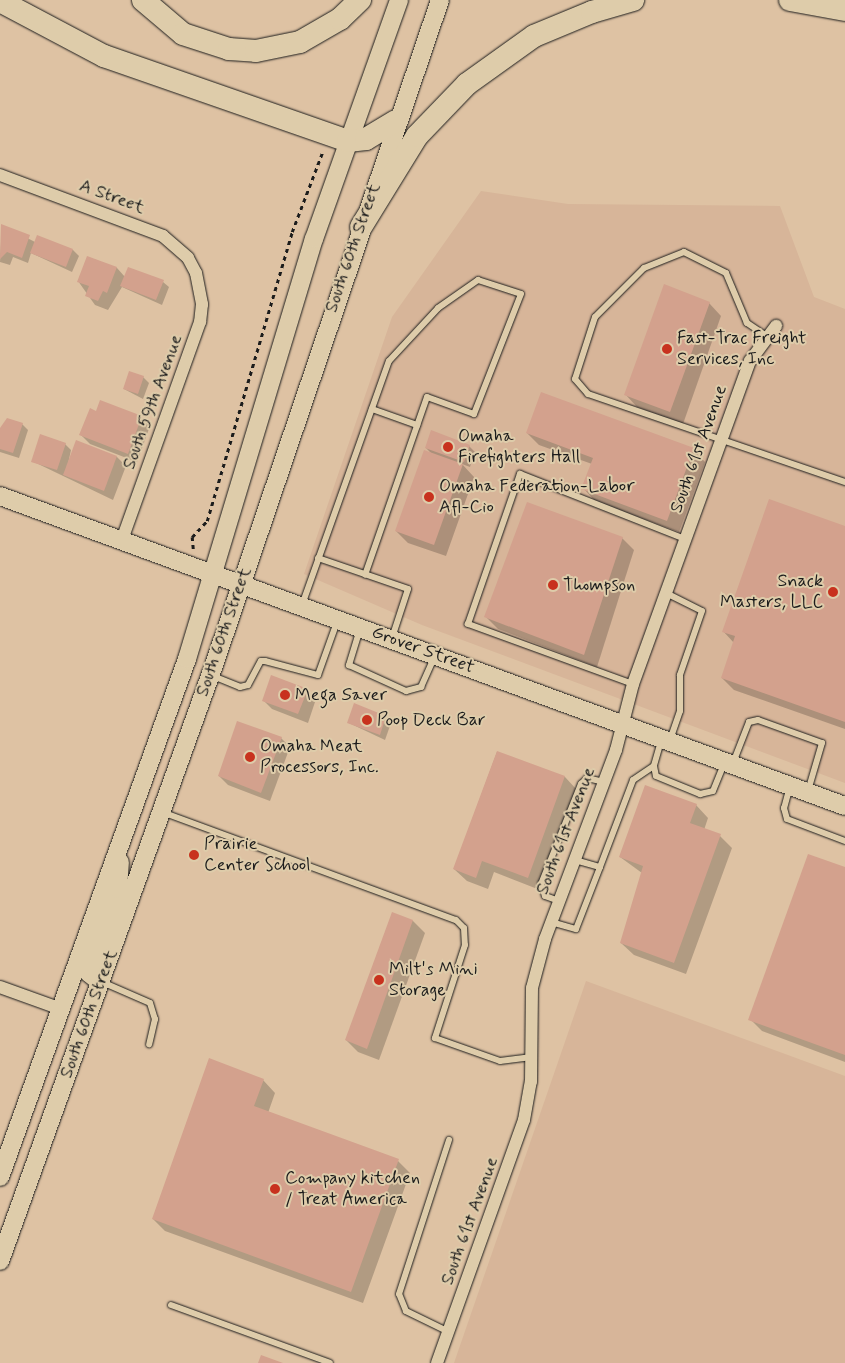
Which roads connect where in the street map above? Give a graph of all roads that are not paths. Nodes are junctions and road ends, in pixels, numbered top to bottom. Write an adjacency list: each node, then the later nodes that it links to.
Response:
1 (142, 0): 2 (highway)
2 (360, 0)
3 (399, 0): 10 (main road, South 60th Street)
4 (440, 0): 9 (main road, South 60th Street)
5 (633, 0): 12 (highway)
6 (790, 0): 8 (highway)
7 (0, 2): 10 (highway)
8 (845, 10)
9 (396, 121): 10 (highway); 12 (main road, South 60th Street)
10 (348, 141): 24 (main road, South 60th Street)
11 (0, 175): 13 (street, A Street)
12 (361, 227): 26 (main road, South 60th Street)
13 (196, 273): 22 (street, South 59th Avenue)
14 (776, 326): 15 (street, South 61st Avenue)
15 (765, 335): 18 (street, South 61st Avenue); 18 (lane)
16 (372, 408): 17 (lane); 17 (lane); 23 (lane)
17 (417, 425): 25 (lane)
18 (721, 440): 19 (lane); 21 (street, South 61st Avenue)
19 (845, 482)
20 (0, 496): 22 (main road, Grover Street)
21 (685, 539): 27 (street, South 61st Avenue); 34 (lane)
22 (122, 540): 24 (main road, Grover Street)
23 (318, 558): 25 (lane); 28 (lane)
24 (215, 574): 26 (main road, Grover Street); 45 (main road, South 60th Street)
25 (365, 574): 31 (lane)
26 (241, 583): 28 (main road, Grover Street); 33 (main road, South 60th Street)
27 (666, 594): 34 (street, South 61st Avenue); 36 (lane)
28 (302, 605): 29 (main road, Grover Street)
29 (338, 619): 30 (main road, Grover Street); 33 (lane)
30 (360, 627): 31 (main road, Grover Street); 32 (lane)
31 (392, 638): 32 (main road, Grover Street)
32 (435, 655): 35 (main road, Grover Street)
33 (210, 675): 43 (main road, South 60th Street)
34 (633, 684): 35 (street, South 61st Avenue)
35 (623, 724): 36 (main road, Grover Street); 39 (street, South 61st Avenue)
36 (666, 740): 37 (main road, Grover Street); 38 (lane)
37 (729, 762): 38 (lane); 40 (main road, Grover Street); 41 (lane)
38 (654, 766): 47 (lane)
39 (604, 782): 46 (street, South 61st Avenue); 48 (lane)
40 (790, 785): 41 (main road, Grover Street); 44 (lane)
41 (808, 792): 42 (main road, Grover Street)
42 (845, 806)
43 (162, 812): 50 (main road, South 60th Street); 54 (lane)
44 (845, 841)
45 (121, 842): 50 (main road); 52 (main road, South 60th Street)
46 (574, 860): 47 (lane); 48 (street, South 61st Avenue)
47 (600, 866): 49 (lane)
48 (559, 901): 49 (street, South 61st Avenue)
49 (551, 922): 54 (street, South 61st Avenue)
50 (100, 982): 53 (lane); 57 (main road, South 60th Street)
51 (0, 987): 52 (street)
52 (61, 1009): 56 (main road, South 60th Street)
53 (149, 1044)
54 (532, 1057): 59 (street, South 61st Avenue)
55 (449, 1140): 59 (lane)
56 (0, 1177)
57 (0, 1261)
58 (171, 1305): 60 (lane)
59 (449, 1332): 61 (street, South 61st Avenue)
60 (330, 1363)
61 (438, 1363)

